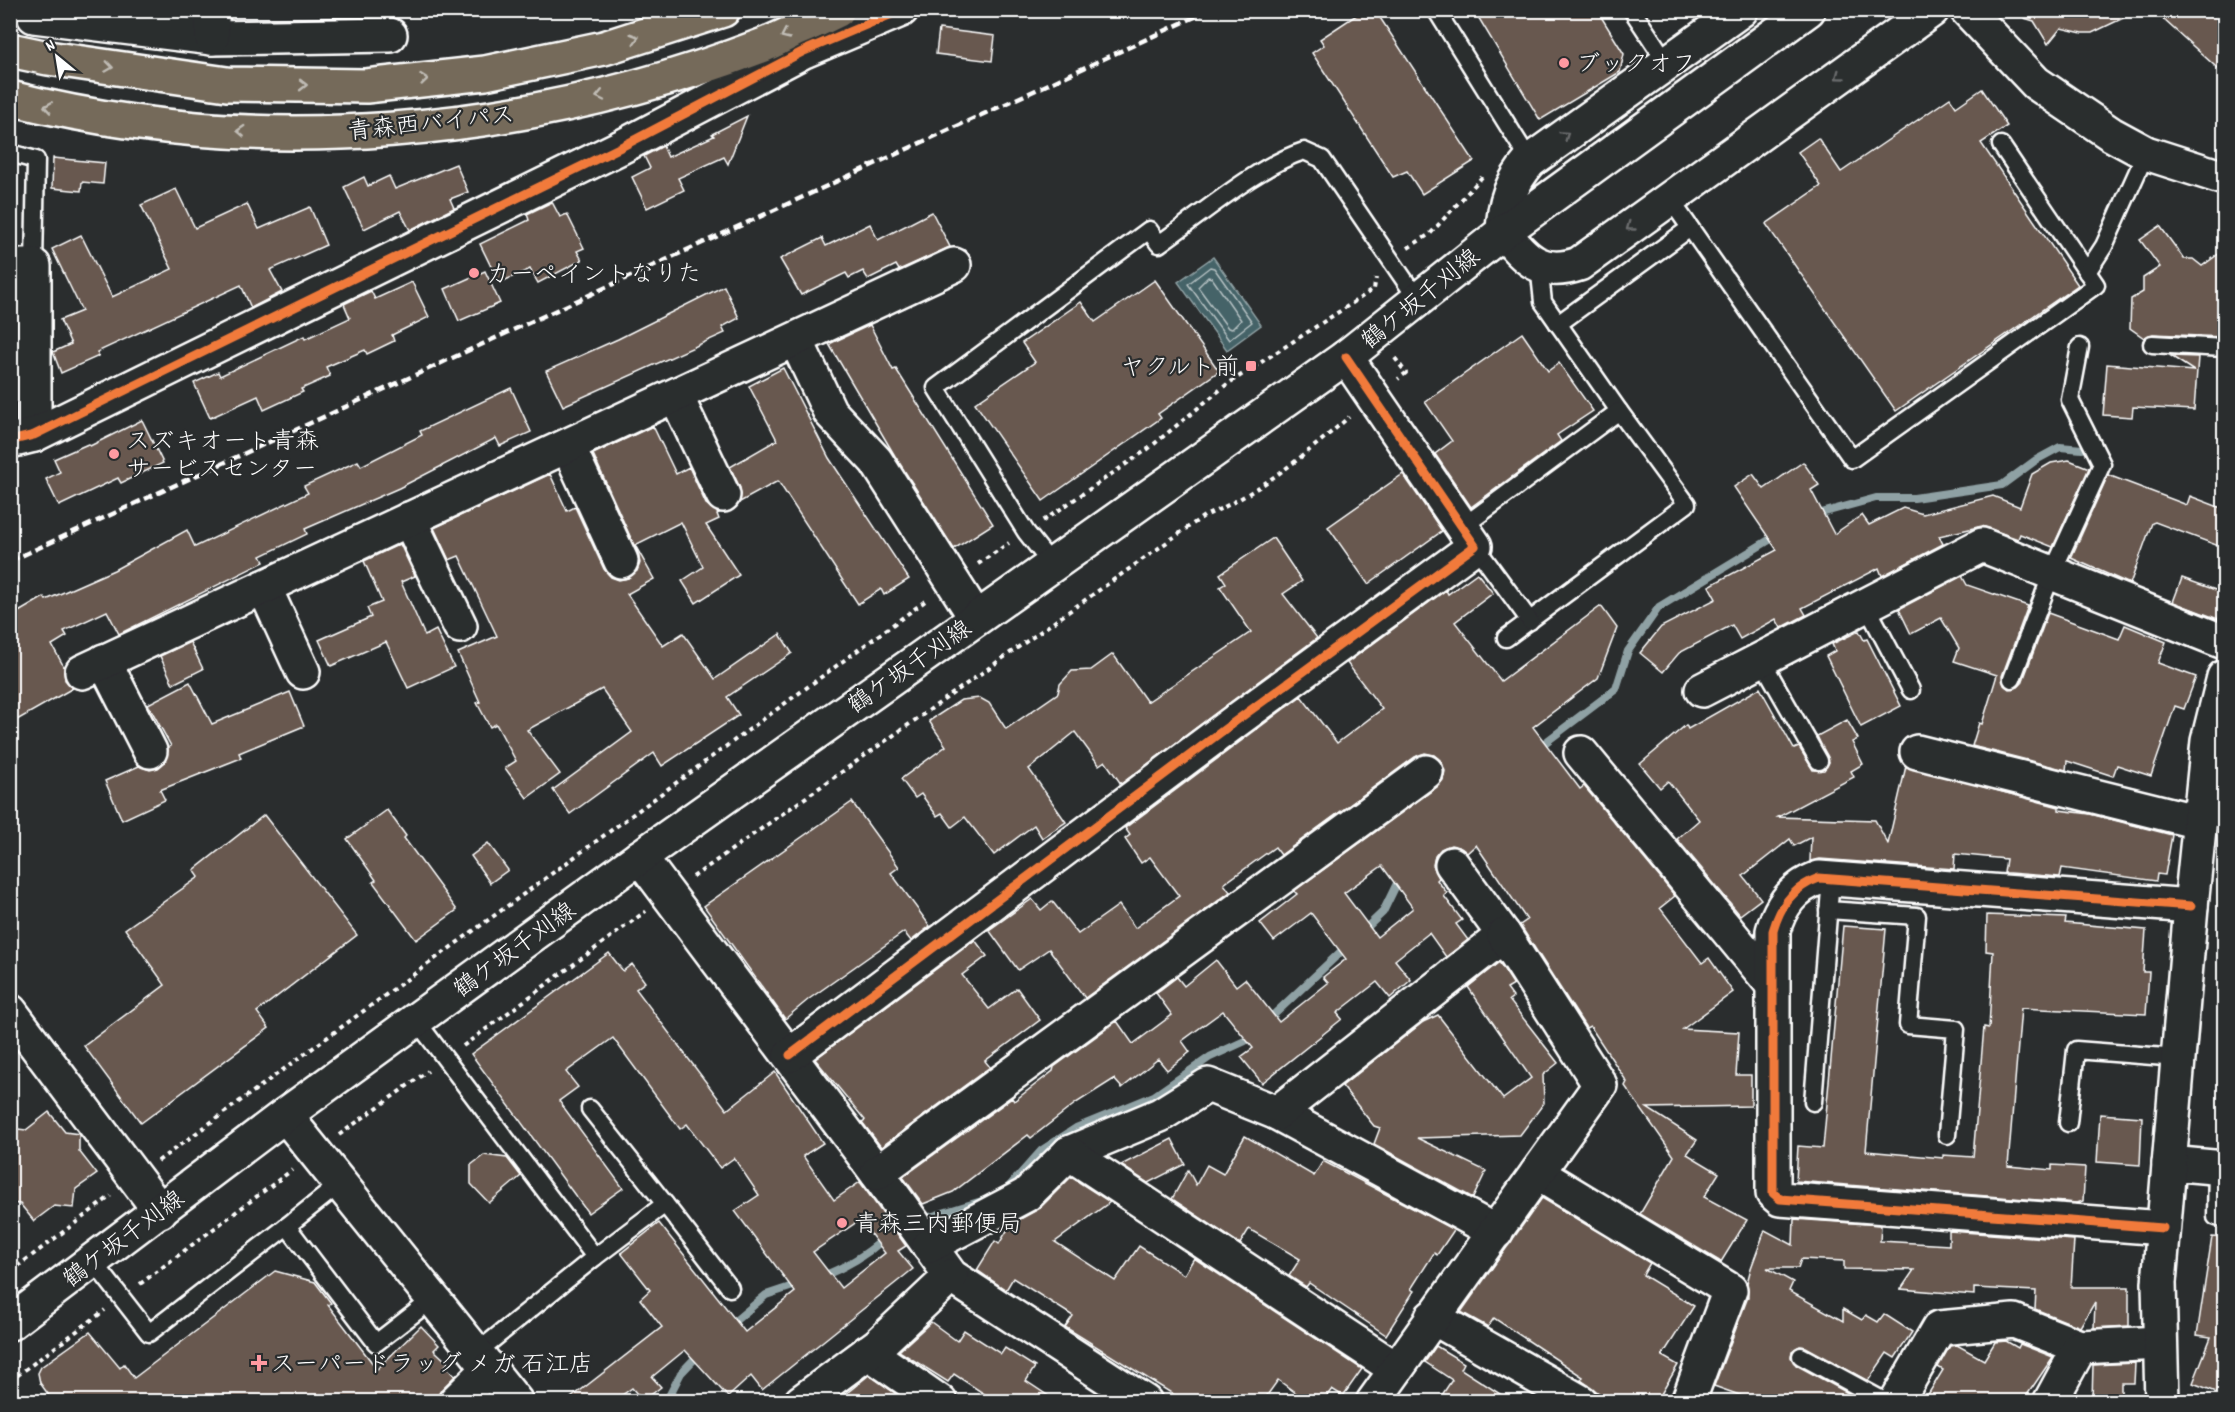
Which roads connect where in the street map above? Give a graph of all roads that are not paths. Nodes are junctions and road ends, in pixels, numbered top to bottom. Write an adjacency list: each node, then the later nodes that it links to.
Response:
1 (34, 10): 11 (street)
2 (723, 10): 13 (highway, 青森西バイパス, one-way to 2)
3 (838, 10): 15 (highway, 青森西バイパス, one-way to 15)
4 (901, 10): 37 (street)
5 (1436, 10): 19 (lane)
6 (1632, 10): 14 (lane)
7 (1741, 10): 14 (street)
8 (1808, 10): 23 (street, 鶴ケ坂千刈線)
9 (1932, 10): 21 (street, one-way to 21)
10 (1966, 10): 18 (street)
11 (212, 24): 12 (street)
12 (390, 35)
13 (10, 50)
14 (1667, 63): 19 (street, one-way to 14)
15 (10, 99)
16 (2001, 145): 27 (lane)
17 (10, 153): 25 (lane)
18 (2146, 153): 20 (street); 27 (lane)
19 (1530, 161): 23 (street)
20 (2224, 178)
21 (1670, 199): 22 (lane); 26 (street, one-way to 26)
22 (1690, 228): 27 (lane); 29 (lane)
23 (1503, 232): 26 (street); 28 (street, 鶴ケ坂千刈線)
24 (954, 265): 30 (street)
25 (22, 266): 37 (street)
26 (1539, 266): 29 (lane)
27 (2087, 272)
28 (1418, 300): 34 (street, 鶴ケ坂千刈線); 43 (lane)
29 (1558, 324): 36 (lane)
30 (796, 340): 35 (street); 47 (street)
31 (2152, 344): 33 (lane)
32 (2080, 347): 44 (lane)
33 (2224, 348)
34 (1346, 357): 41 (street); 43 (street, 鶴ケ坂千刈線)
35 (676, 396): 38 (street); 39 (street)
36 (1619, 411): 41 (lane); 48 (lane)
37 (22, 438)
38 (568, 446): 40 (street); 42 (street)
39 (723, 495)
40 (410, 519): 45 (street); 49 (street)
41 (1468, 537): 48 (lane); 72 (street)
42 (621, 561)
43 (1052, 565): 47 (street, 鶴ケ坂千刈線)
44 (2052, 573): 46 (street); 51 (street); 55 (lane)
45 (264, 587): 53 (street); 58 (street)
46 (1866, 605): 52 (street); 57 (lane)
47 (976, 618): 64 (street, 鶴ケ坂千刈線)
48 (1530, 621): 50 (lane)
49 (460, 626)
50 (1506, 638)
51 (2224, 642)
52 (1761, 659): 56 (street); 61 (lane)
53 (303, 672)
54 (2224, 677): 63 (street)
55 (2012, 680)
56 (1702, 690)
57 (1911, 690)
58 (150, 751)
59 (1917, 752): 63 (street)
60 (1581, 753): 69 (street)
61 (1819, 761)
62 (1426, 772): 83 (street)
63 (2199, 822): 67 (street)
64 (640, 857): 71 (street, 鶴ケ坂千刈線); 72 (street)
65 (1452, 864): 68 (street)
66 (1830, 894): 67 (street); 69 (street); 74 (lane); 79 (lane)
67 (2191, 906): 73 (street)
68 (1504, 935): 76 (street); 84 (street)
69 (1771, 983): 90 (street)
70 (10, 1011): 87 (street)
71 (416, 1020): 77 (street, 鶴ケ坂千刈線); 93 (lane)
72 (790, 1055): 83 (street)
73 (2178, 1058): 78 (lane); 81 (street)
74 (1813, 1102)
75 (590, 1109): 86 (lane)
76 (1276, 1113): 80 (street); 92 (street)
77 (285, 1115): 85 (street); 87 (street, 鶴ケ坂千刈線)
78 (2068, 1122)
79 (1947, 1135)
80 (1069, 1153): 91 (street); 105 (street)
81 (2169, 1163): 82 (street); 90 (street)
82 (2221, 1168): 88 (lane)
83 (878, 1173): 91 (street)
84 (1537, 1173): 92 (street); 114 (street)
85 (341, 1183): 89 (lane); 97 (street)
86 (665, 1204): 93 (lane); 96 (lane)
87 (160, 1211): 94 (street, 鶴ケ坂千刈線)
88 (2224, 1218)
89 (287, 1226): 94 (lane); 97 (lane)
90 (2163, 1228): 100 (street)
91 (918, 1230): 95 (street)
92 (1496, 1232): 98 (street)
93 (595, 1257): 104 (lane)
94 (93, 1261): 99 (street, 鶴ケ坂千刈線)
95 (951, 1276): 102 (street); 106 (street)
96 (730, 1288)
97 (434, 1298): 104 (street)
98 (1432, 1317): 105 (street); 113 (street)
99 (10, 1323)
100 (2160, 1342): 101 (street); 118 (street)
101 (2080, 1347): 116 (street); 117 (street)
102 (868, 1352): 109 (street); 110 (street)
103 (1801, 1356): 115 (lane)
104 (483, 1360): 107 (street); 108 (street)
105 (1395, 1369): 112 (street)
106 (1102, 1390): 111 (street)
107 (455, 1401)
108 (516, 1401)
109 (801, 1401)
110 (940, 1401)
111 (1145, 1401)
112 (1373, 1401)
113 (1581, 1401)
114 (1689, 1401)
115 (1886, 1401)
116 (1896, 1401)
117 (2050, 1401)
118 (2162, 1401)

